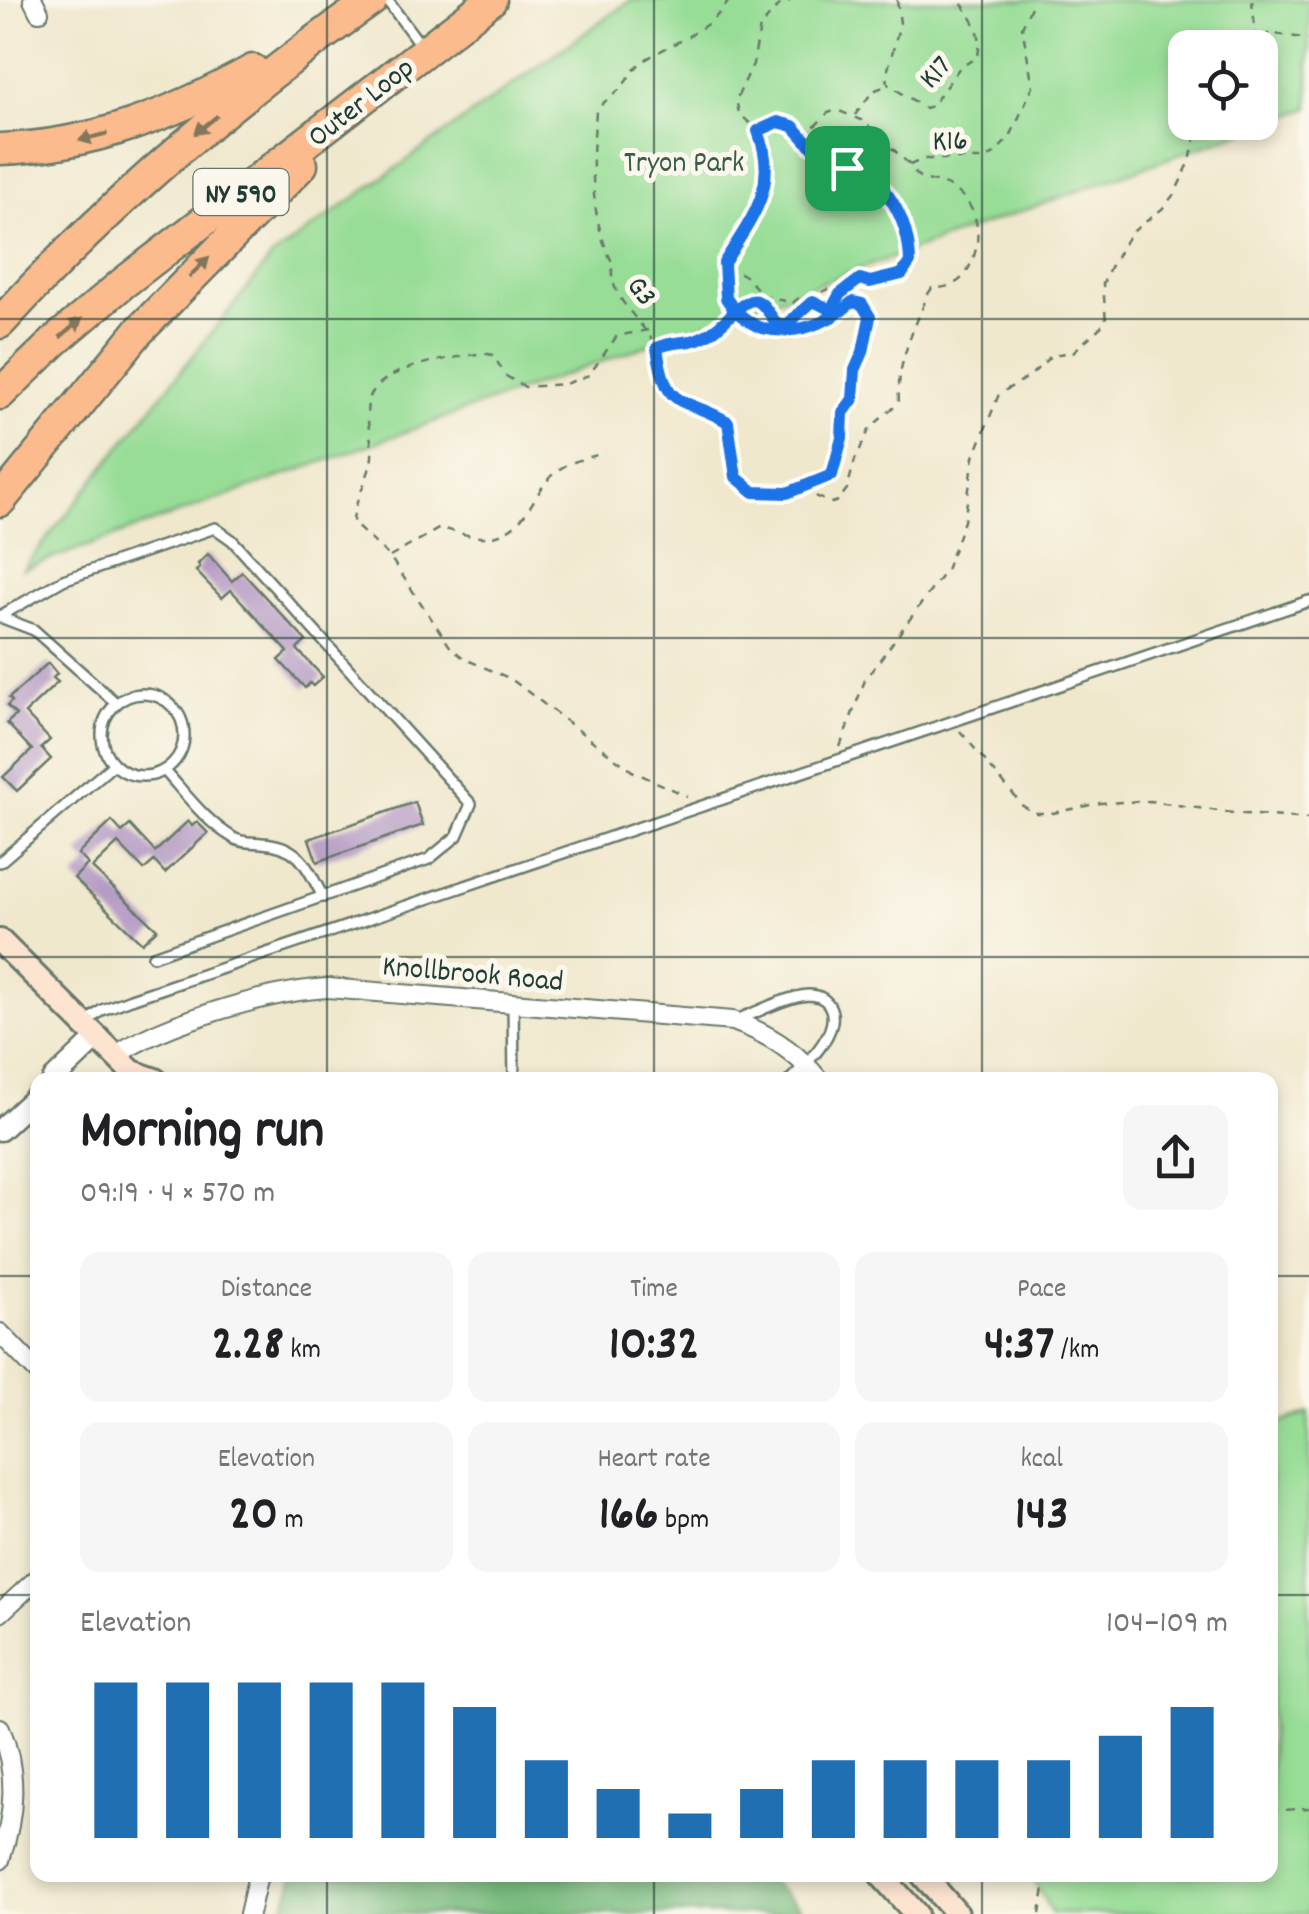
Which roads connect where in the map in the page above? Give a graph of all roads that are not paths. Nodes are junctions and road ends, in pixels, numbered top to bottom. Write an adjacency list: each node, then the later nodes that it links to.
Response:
1 (491, 0): 3 (highway, Outer Loop / NY 590)
2 (376, 1): 3 (lane); 4 (highway, one-way to 4); 5 (highway, NY 590, one-way to 5)
3 (421, 53): 6 (highway, Outer Loop / NY 590, one-way to 3); 7 (highway, one-way to 3)
4 (0, 148)
5 (0, 323)
6 (0, 394)
7 (0, 501)
8 (1309, 601): 19 (lane)
9 (0, 616): 10 (lane); 14 (lane)
10 (116, 703): 11 (lane); 12 (lane)
11 (114, 764): 12 (lane); 13 (lane)
12 (164, 770): 14 (lane)
13 (0, 862)
14 (322, 897): 16 (lane)
15 (0, 941): 19 (main road)
16 (153, 956)
17 (514, 1003): 18 (street, Knollbrook Road); 21 (street, Knollbrook Road); 23 (lane)
18 (733, 1021): 20 (street, Knollbrook Road); 20 (lane)
19 (90, 1032): 21 (main road); 22 (street)
20 (806, 1063): 24 (lane); 25 (street, Knollbrook Road)
21 (127, 1069)
22 (59, 1072)
23 (514, 1072)
24 (798, 1072)
25 (813, 1072)
26 (30, 1102): 27 (street)
27 (0, 1130)
28 (0, 1332): 29 (street)
29 (30, 1364)
30 (30, 1585): 31 (street)
31 (0, 1613)
32 (0, 1728): 33 (street)
33 (0, 1860)
34 (256, 1882): 37 (street)
35 (887, 1882): 38 (main road)
36 (929, 1882): 39 (main road)
37 (249, 1914)
38 (916, 1914)
39 (957, 1914)

